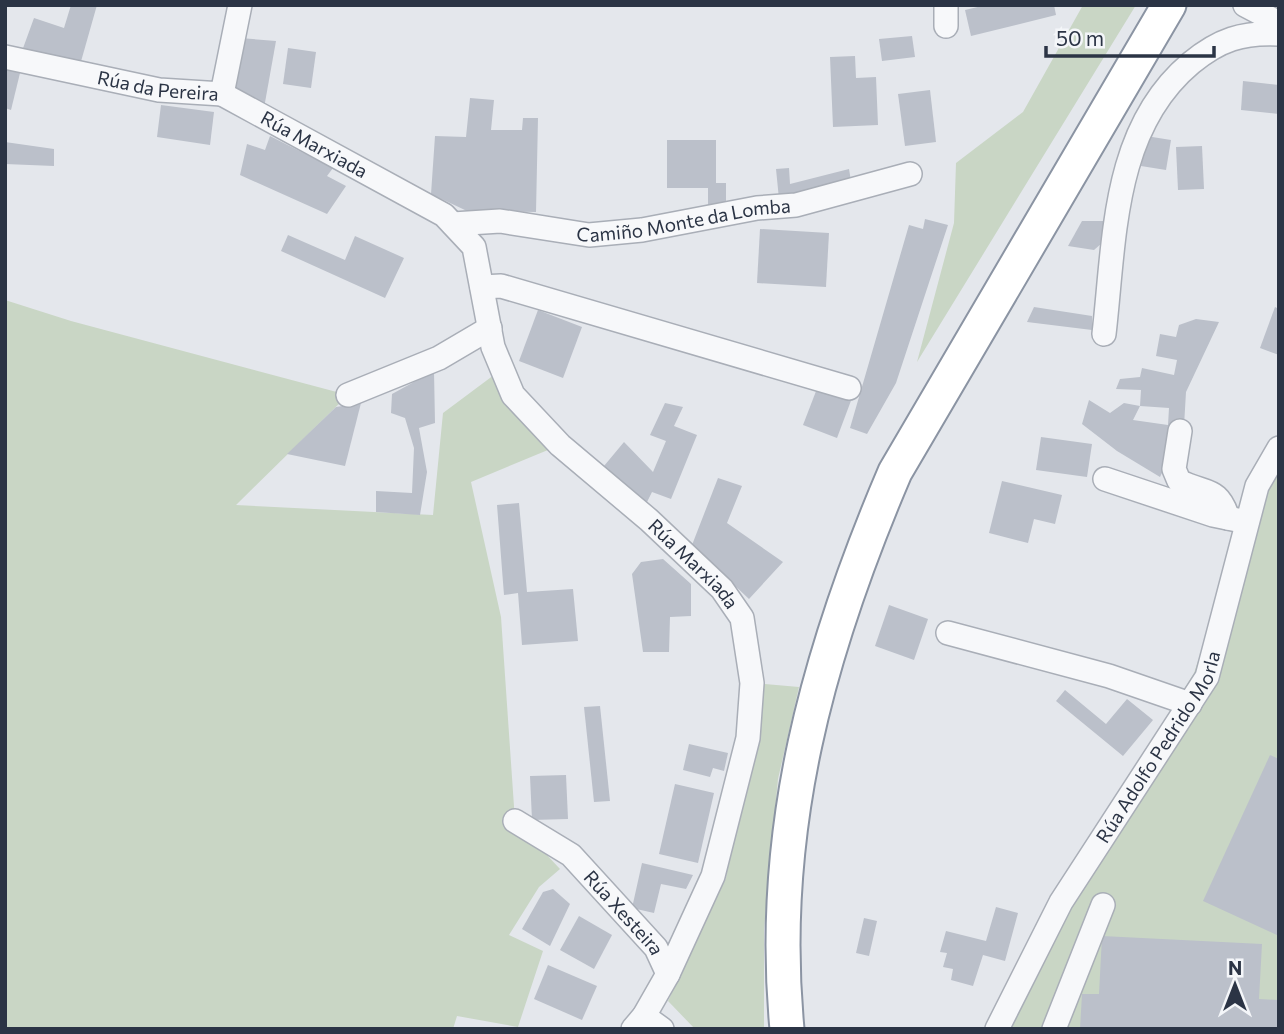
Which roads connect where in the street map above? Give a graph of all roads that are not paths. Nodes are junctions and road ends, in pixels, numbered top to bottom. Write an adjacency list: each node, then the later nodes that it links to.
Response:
1 (240, 5): 7 (street, Rúa da Pereira)
2 (1169, 5): 25 (highway)
3 (1245, 5): 4 (street)
4 (1279, 23)
5 (1279, 34): 12 (street)
6 (5, 57): 7 (street, Rúa da Pereira)
7 (222, 94): 9 (street, Rúa Marxiada)
8 (910, 174): 9 (street, Camiño Monte da Lomba)
9 (453, 225): 10 (street, Rúa Marxiada)
10 (482, 287): 11 (street, Rúa Marxiada); 13 (street)
11 (490, 328): 14 (street); 23 (street, Rúa Marxiada)
12 (1104, 334)
13 (849, 388)
14 (348, 395)
15 (1180, 431): 18 (street)
16 (1279, 448): 18 (street, Rúa Adolfo Pedrido Morla)
17 (1105, 479): 18 (street)
18 (1238, 520): 20 (street, Rúa Adolfo Pedrido Morla)
19 (948, 633): 20 (street)
20 (1190, 704): 26 (street, Rúa Adolfo Pedrido Morla)
21 (515, 821): 23 (street, Rúa Xesteira)
22 (1103, 905): 27 (street)
23 (668, 974): 24 (street, Rúa Xesteira)
24 (646, 1024)
25 (787, 1029)
26 (997, 1029)
27 (1054, 1029)

